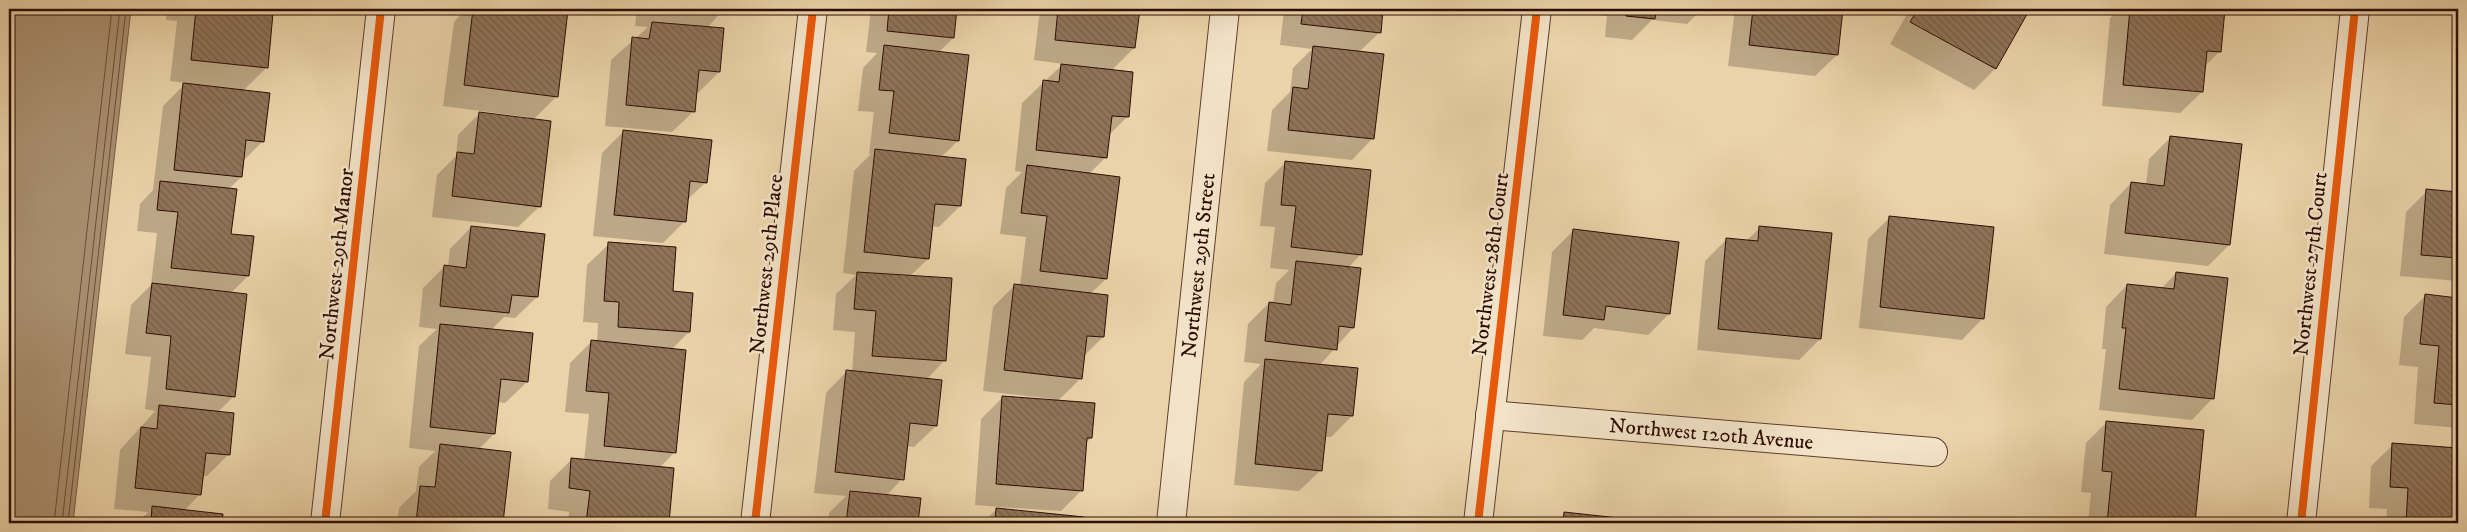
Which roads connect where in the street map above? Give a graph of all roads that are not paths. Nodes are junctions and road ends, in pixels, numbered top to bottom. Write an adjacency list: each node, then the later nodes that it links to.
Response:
1 (381, 9): 8 (street, Northwest 29th Manor)
2 (812, 9): 9 (street, Northwest 29th Place)
3 (1224, 9): 10 (street, Northwest 29th Street)
4 (1537, 9): 6 (street, Northwest 28th Court)
5 (2355, 9): 12 (street, Northwest 27th Court)
6 (1490, 415): 7 (street, Northwest 120th Avenue); 11 (street, Northwest 28th Court)
7 (1933, 452)
8 (325, 523)
9 (755, 523)
10 (1171, 523)
11 (1478, 523)
12 (2301, 523)

